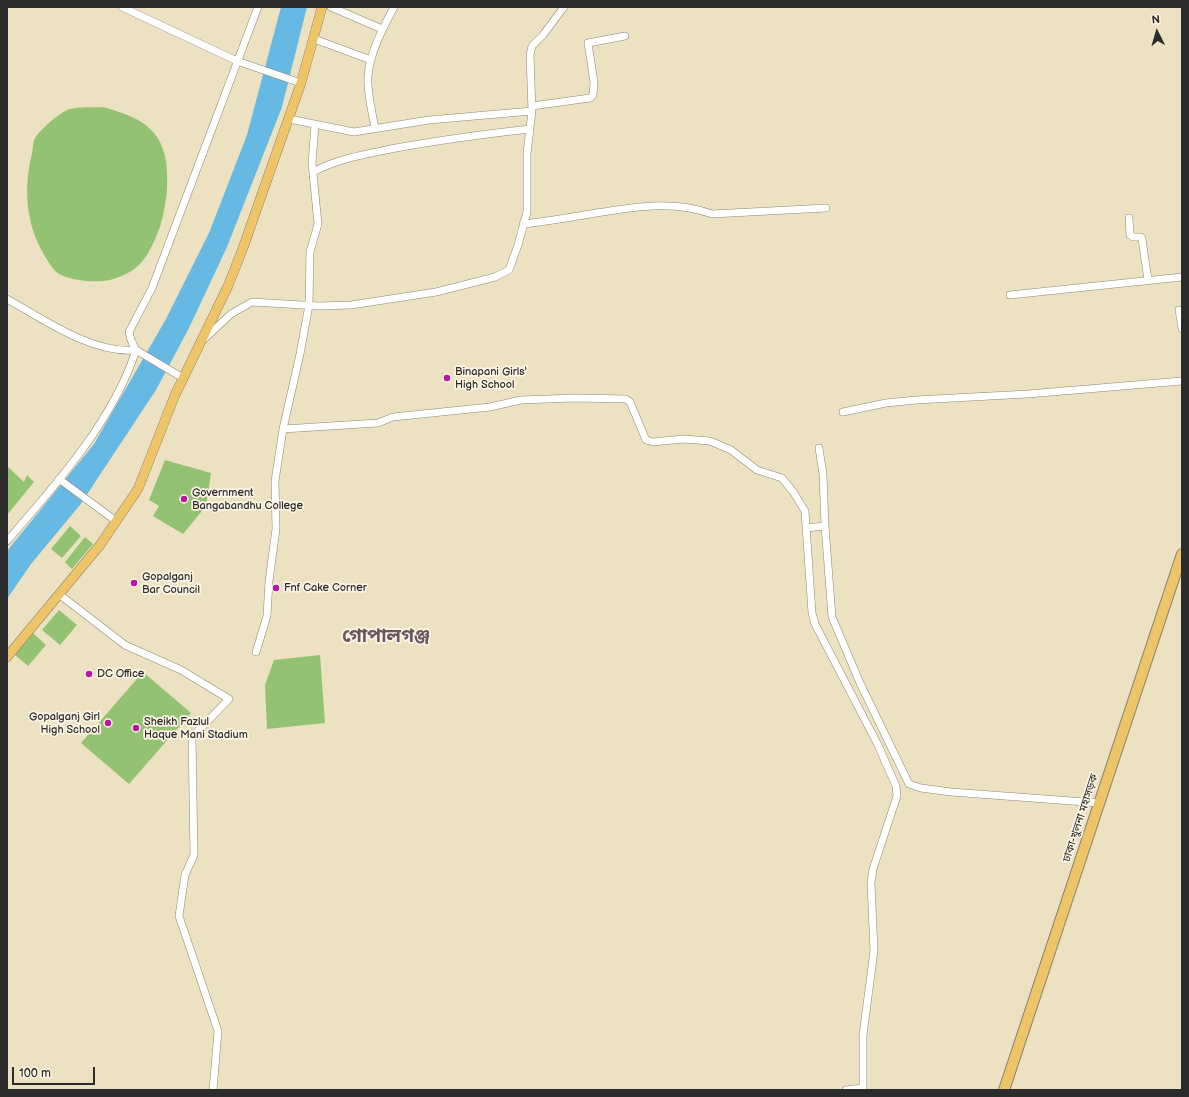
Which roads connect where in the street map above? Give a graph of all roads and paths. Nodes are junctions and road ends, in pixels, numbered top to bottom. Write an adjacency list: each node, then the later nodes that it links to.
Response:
1 (122, 7): 11 (street)
2 (258, 7): 11 (street)
3 (322, 7): 9 (main road)
4 (331, 7): 7 (street)
5 (394, 7): 7 (street)
6 (564, 7): 13 (street)
7 (382, 30): 10 (street)
8 (625, 36): 13 (street)
9 (314, 39): 10 (street); 12 (main road)
10 (371, 60): 16 (street)
11 (236, 61): 12 (street); 30 (street)
12 (301, 83): 14 (main road)
13 (532, 108): 16 (street); 17 (street)
14 (289, 119): 15 (street); 29 (main road)
15 (314, 125): 16 (street); 18 (street)
16 (375, 128)
17 (530, 129): 18 (street); 21 (street)
18 (313, 172): 26 (street)
19 (826, 208): 21 (street)
20 (1129, 218): 23 (street)
21 (524, 224): 26 (street)
22 (1182, 277): 23 (street)
23 (1148, 280): 24 (street)
24 (1010, 295)
25 (7, 299): 30 (street)
26 (309, 305): 29 (street); 34 (street)
27 (1179, 310): 28 (street)
28 (1182, 329)
29 (200, 343): 31 (main road)
30 (138, 351): 31 (street); 36 (street)
31 (183, 378): 37 (main road)
32 (1182, 381): 33 (street)
33 (843, 412)
34 (283, 429): 39 (street); 43 (street)
35 (819, 448): 38 (street)
36 (59, 479): 37 (street); 40 (street)
37 (116, 522): 42 (main road)
38 (823, 526): 39 (street); 45 (street)
39 (808, 528): 46 (street)
40 (7, 540)
41 (1182, 554): 47 (highway, ঢাকা-খুলনা মহাসড়ক)
42 (60, 595): 44 (main road); 49 (street)
43 (256, 652)
44 (7, 657)
45 (908, 784): 46 (street); 47 (street)
46 (896, 786): 48 (street)
47 (1099, 803): 51 (highway, ঢাকা-খুলনা মহাসড়ক)
48 (863, 1089): 50 (street)
49 (213, 1090)
50 (846, 1090)
51 (1004, 1090)

